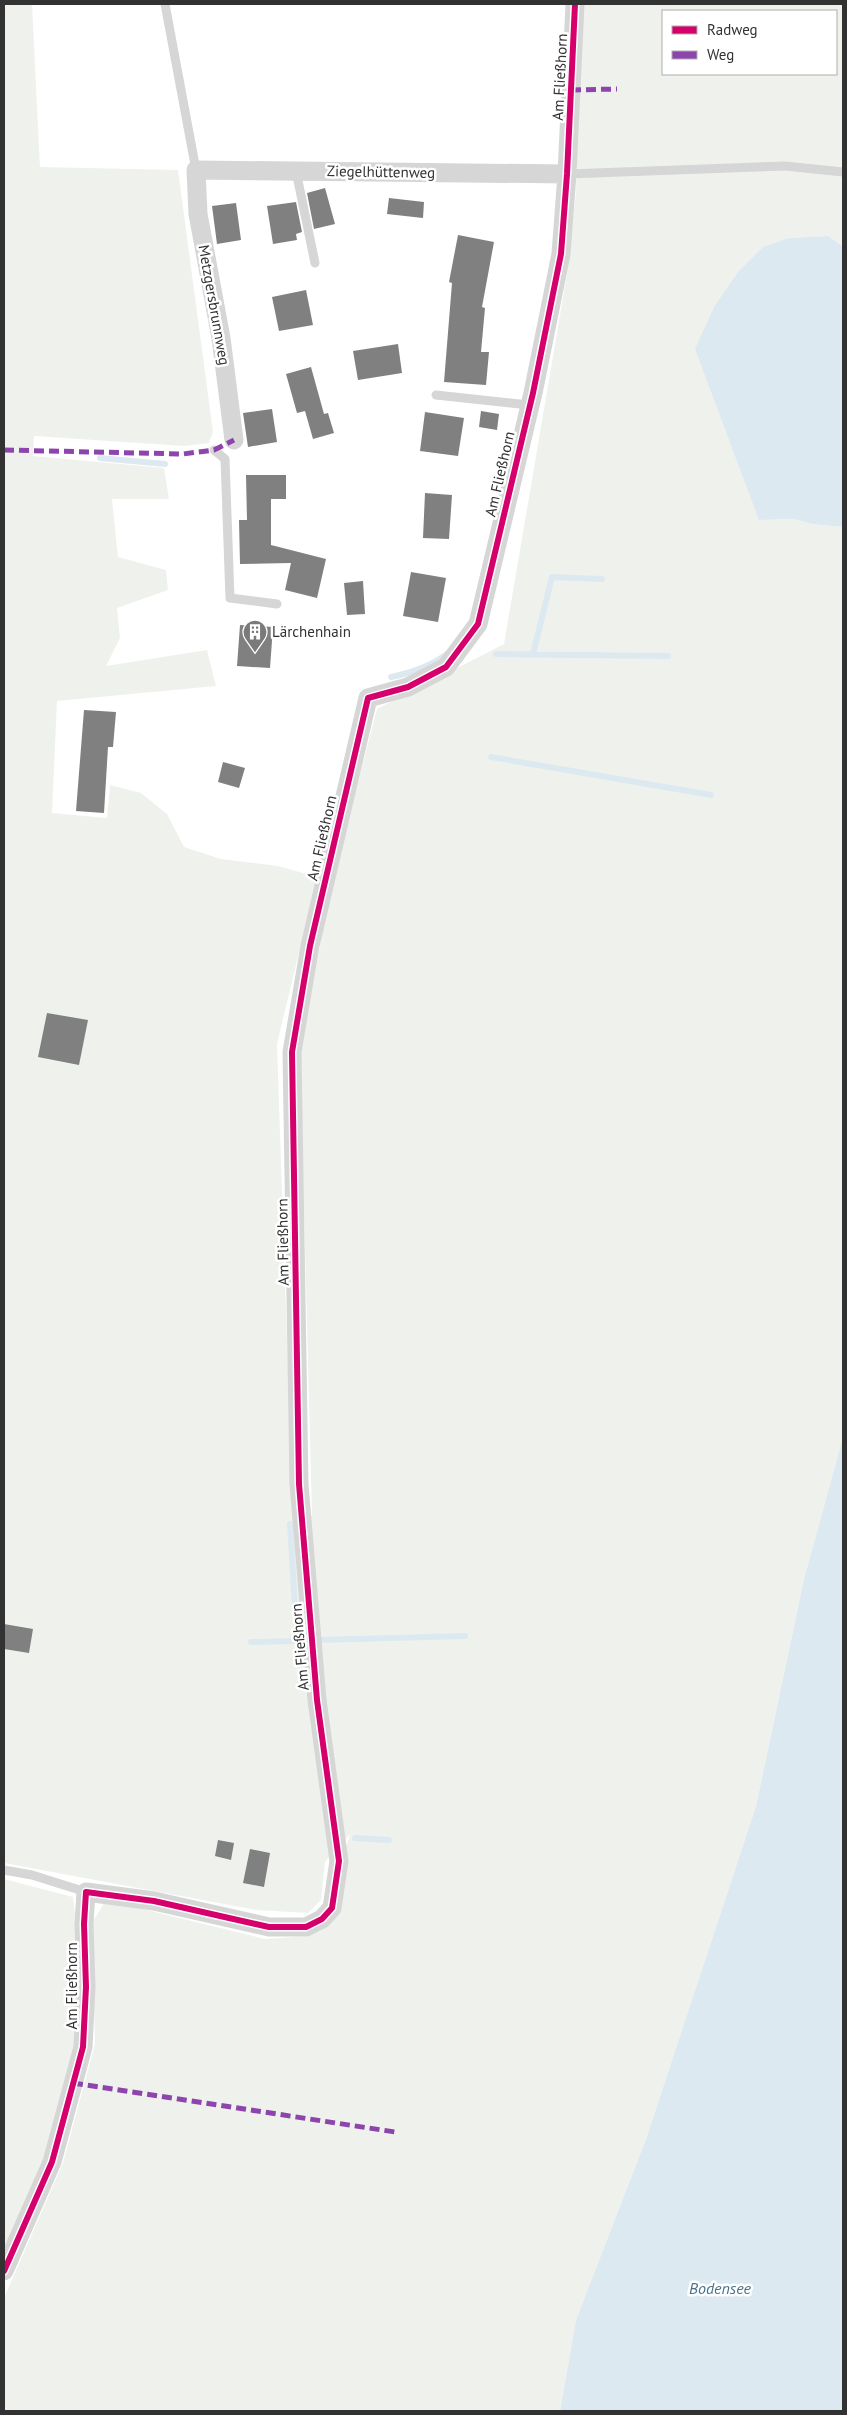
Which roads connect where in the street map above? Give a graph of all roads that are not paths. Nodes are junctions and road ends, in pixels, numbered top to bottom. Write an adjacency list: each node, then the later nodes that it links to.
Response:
1 (165, 4): 3 (lane)
2 (575, 4): 6 (street, Am Fließhorn)
3 (196, 170): 4 (street, Ziegelhüttenweg); 10 (street, Metzgersbrunnweg)
4 (296, 171): 6 (street, Ziegelhüttenweg); 7 (lane)
5 (843, 172): 6 (lane)
6 (567, 174): 9 (street, Am Fließhorn)
7 (315, 263)
8 (436, 394): 9 (lane)
9 (529, 405): 14 (street, Am Fließhorn)
10 (234, 440)
11 (214, 450): 12 (lane)
12 (277, 604)
13 (4, 1870): 14 (lane)
14 (86, 1892): 15 (street, Am Fließhorn)
15 (4, 2271)

